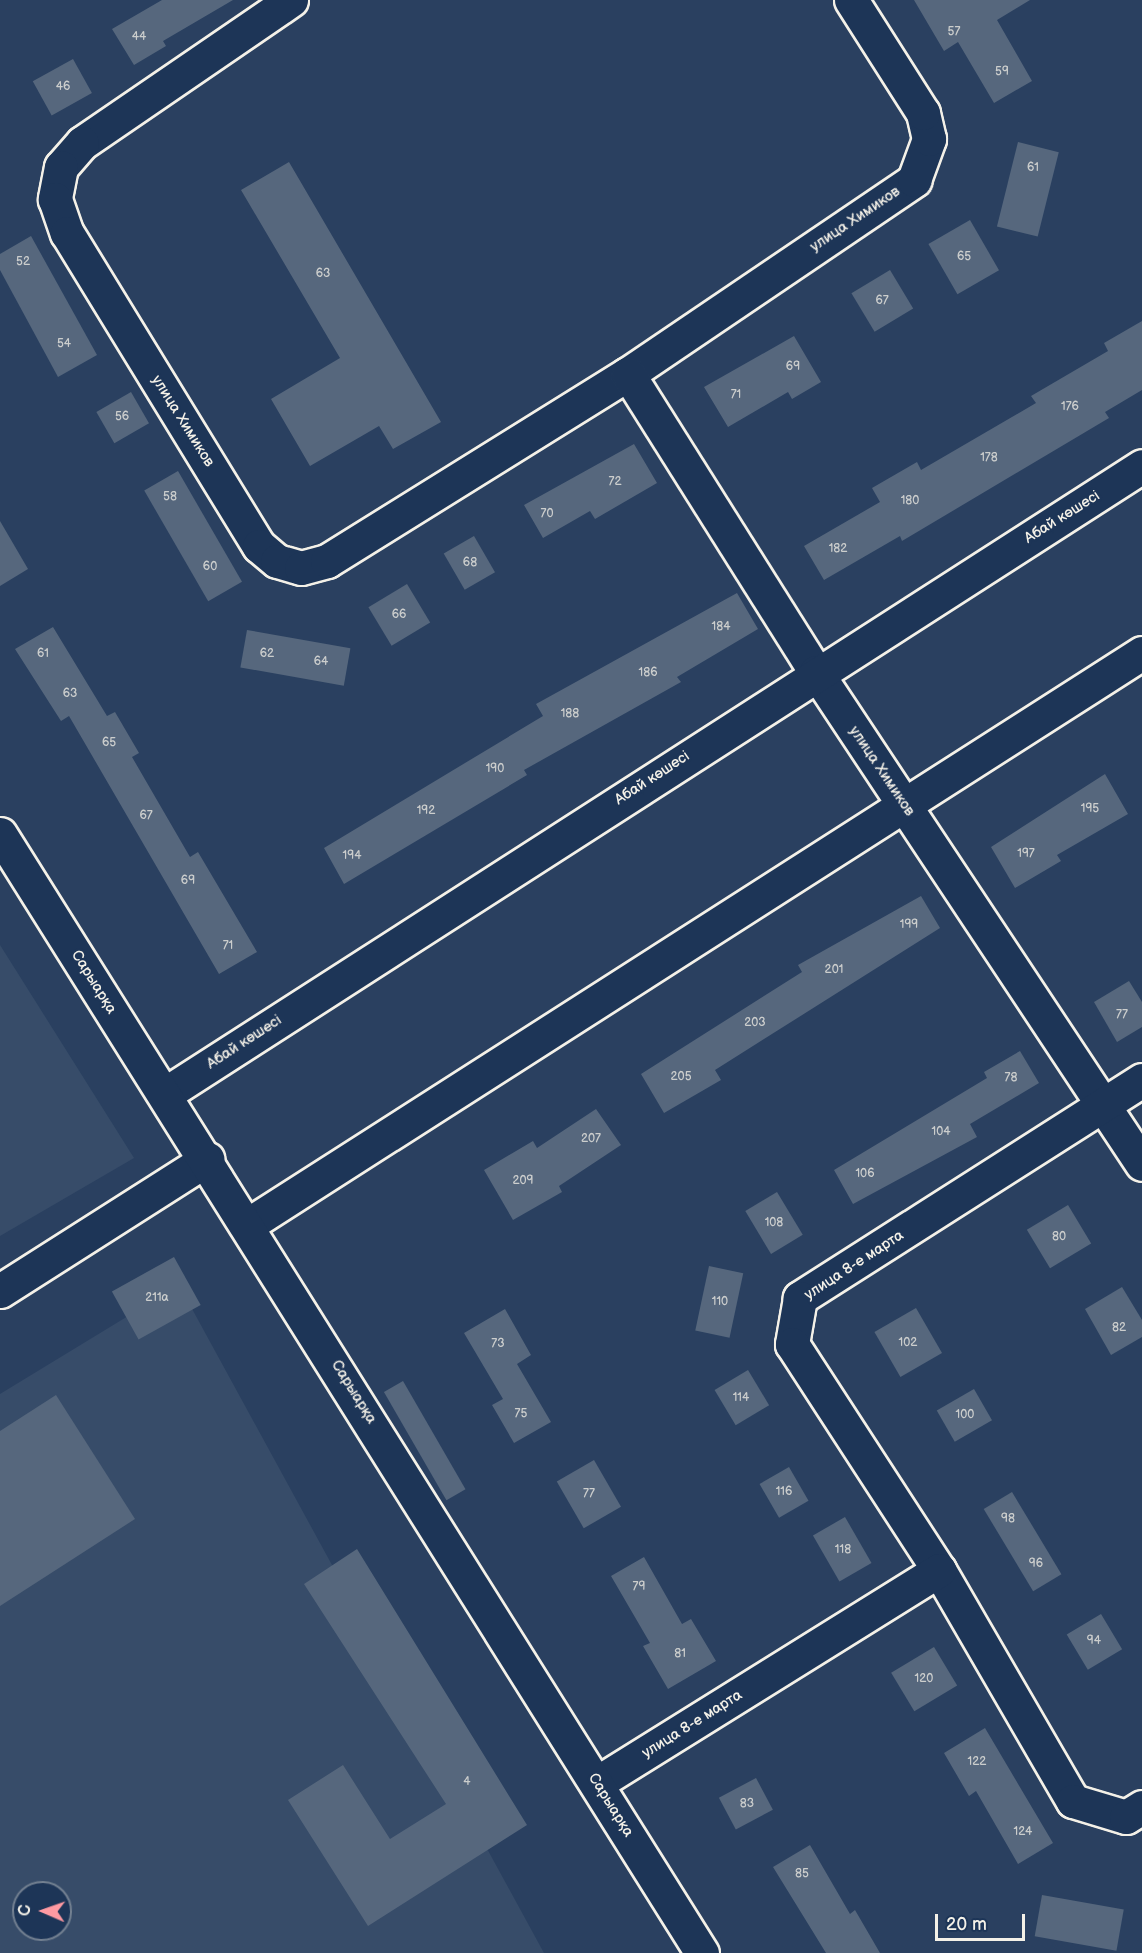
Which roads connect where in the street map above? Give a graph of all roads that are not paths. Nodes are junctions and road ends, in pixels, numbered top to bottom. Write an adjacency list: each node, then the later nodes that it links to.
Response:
1 (291, 0): 3 (street, улица Химиков)
2 (851, 0): 3 (street, улица Химиков)
3 (628, 374): 6 (street, улица Химиков)
4 (1142, 466): 6 (street, Абай көшесі)
5 (1142, 653): 7 (street)
6 (816, 672): 7 (street, улица Химиков); 10 (street, Абай көшесі)
7 (904, 802): 11 (street, улица Химиков); 14 (street)
8 (0, 834): 10 (street, Сарыарқа)
9 (1142, 1080): 11 (street, улица 8-е марта)
10 (165, 1094): 12 (street, Сарыарқа)
11 (1104, 1105): 13 (street, улица Химиков); 16 (street, улица 8-е марта)
12 (207, 1159): 14 (street, Сарыарқа); 15 (street)
13 (1142, 1164)
14 (249, 1224): 17 (street, Сарыарқа)
15 (0, 1291)
16 (939, 1570): 17 (street, улица 8-е марта); 18 (street, улица 8-е марта)
17 (597, 1783): 19 (street, Сарыарқа)
18 (1142, 1808)
19 (702, 1953)

